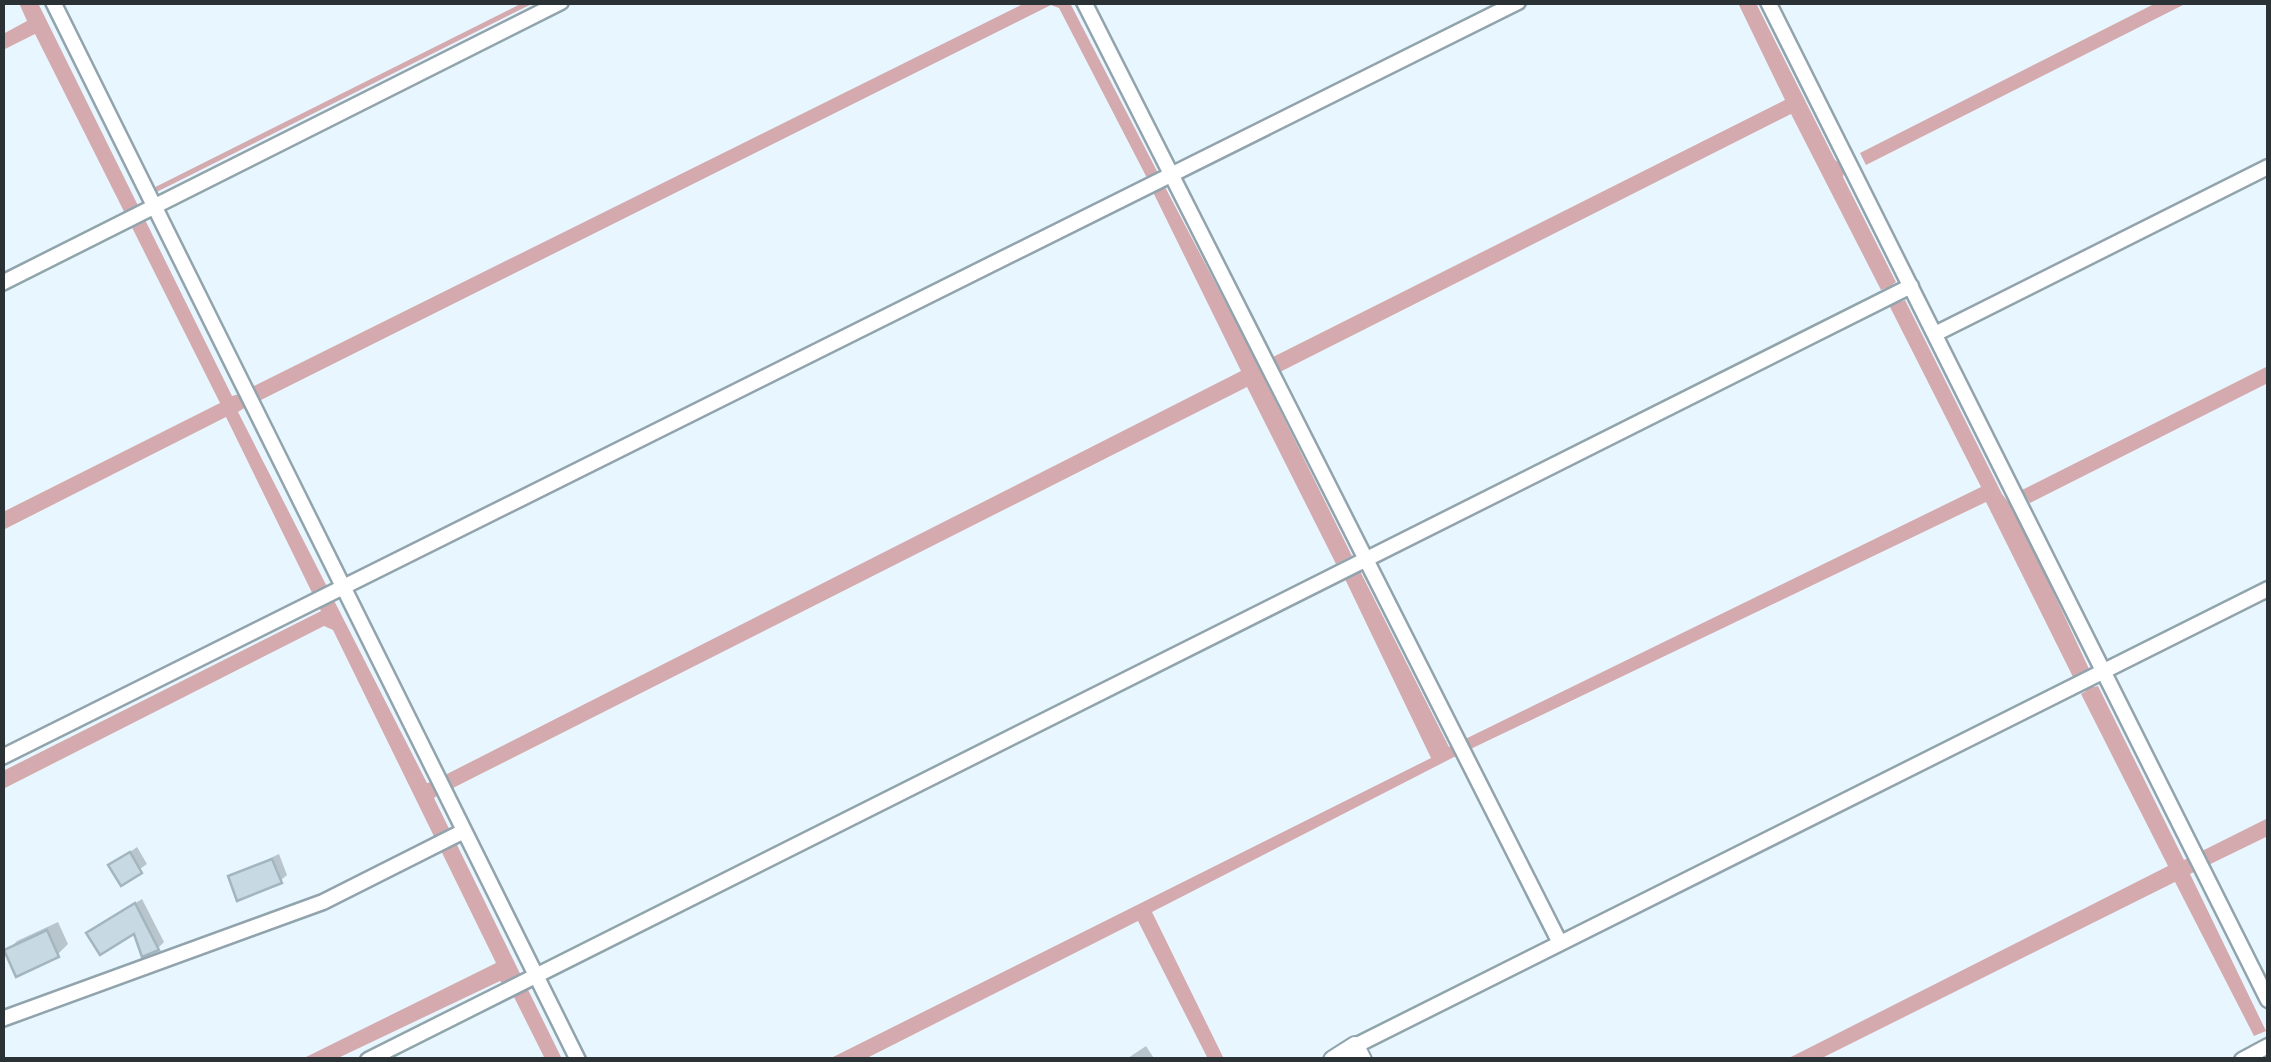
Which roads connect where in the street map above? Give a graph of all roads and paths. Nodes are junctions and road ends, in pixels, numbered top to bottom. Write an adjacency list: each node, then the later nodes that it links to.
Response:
1 (53, 2): 8 (street)
2 (561, 2): 8 (street)
3 (1084, 2): 7 (street)
4 (1518, 2): 7 (street)
5 (1768, 2): 10 (street)
6 (2268, 167): 11 (street)
7 (1161, 181): 12 (street); 14 (street)
8 (150, 210): 9 (street); 14 (street)
9 (2, 283)
10 (1898, 292): 11 (street); 12 (street)
11 (1935, 334): 15 (street)
12 (1354, 564): 18 (street); 19 (street)
13 (2268, 589): 15 (street)
14 (338, 592): 16 (street); 17 (street)
15 (2092, 678): 18 (street); 20 (street)
16 (2, 758)
17 (460, 832): 19 (street); 21 (street)
18 (1560, 943): 23 (street)
19 (530, 979): 24 (street); 25 (street)
20 (2268, 1000)
21 (2, 1019)
22 (2268, 1046): 27 (street)
23 (1358, 1053): 26 (street)
24 (368, 1060)
25 (578, 1060)
26 (1332, 1060)
27 (2242, 1060)

